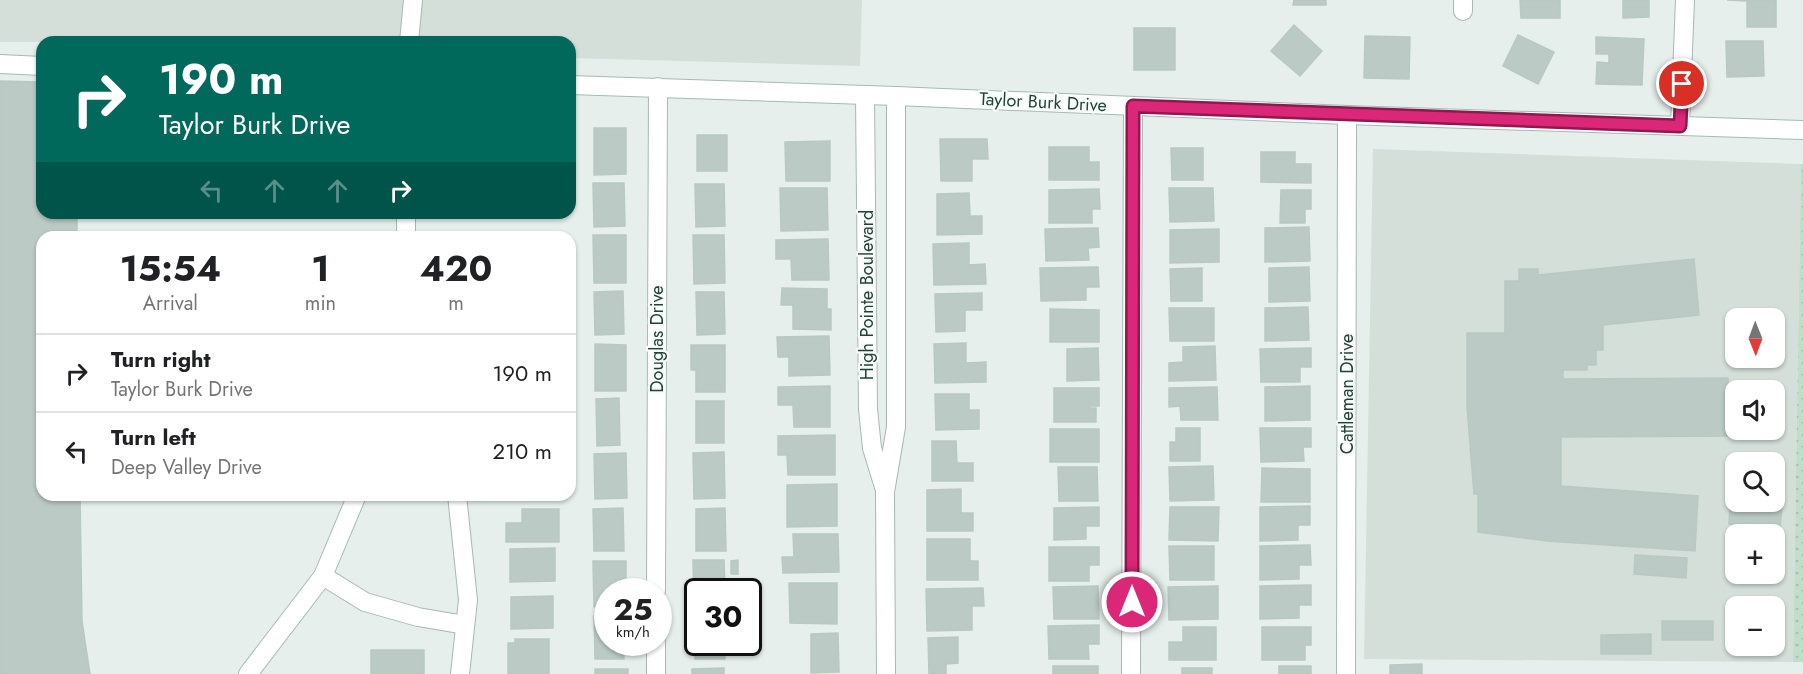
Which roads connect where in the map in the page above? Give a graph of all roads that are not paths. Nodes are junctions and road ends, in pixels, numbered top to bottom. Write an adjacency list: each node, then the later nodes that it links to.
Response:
1 (413, 0): 3 (street)
2 (1685, 0): 12 (street)
3 (410, 36)
4 (0, 64): 5 (street)
5 (36, 66)
6 (576, 85): 7 (street, Taylor Burk Drive)
7 (658, 87): 8 (street, Taylor Burk Drive); 18 (street, Douglas Drive)
8 (865, 96): 9 (street, Taylor Burk Drive); 14 (street, High Pointe Boulevard)
9 (896, 96): 10 (street, Taylor Burk Drive); 14 (street, High Pointe Boulevard)
10 (1133, 106): 11 (street, Taylor Burk Drive); 25 (street)
11 (1347, 115): 12 (street, Taylor Burk Drive); 26 (street, Cattleman Drive)
12 (1680, 126): 13 (street, Taylor Burk Drive)
13 (1803, 130)
14 (885, 492): 24 (street, High Pointe Boulevard)
15 (354, 501): 17 (street)
16 (458, 501): 19 (street)
17 (323, 576): 19 (street); 21 (street)
18 (656, 578)
19 (465, 625): 22 (street)
20 (656, 656): 23 (street)
21 (248, 674)
22 (460, 674)
23 (656, 674)
24 (886, 674)
25 (1131, 674)
26 (1346, 674)

